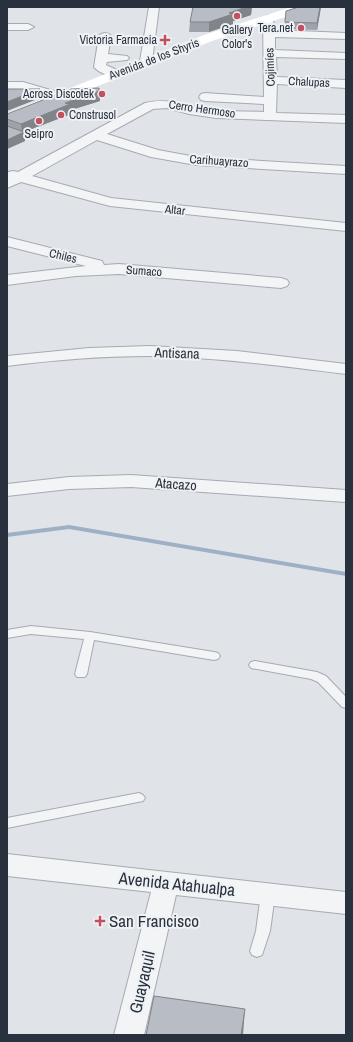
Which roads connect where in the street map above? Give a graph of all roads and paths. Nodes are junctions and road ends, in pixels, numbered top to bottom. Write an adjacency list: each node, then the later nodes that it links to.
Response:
1 (154, 7): 13 (street)
2 (303, 7): 3 (main road, Avenida de los Shyris)
3 (268, 18): 6 (street, Cojimíes); 13 (main road, Avenida de los Shyris)
4 (7, 26): 5 (street)
5 (28, 27)
6 (269, 33): 8 (street); 9 (street, Cojimíes)
7 (105, 36): 11 (street)
8 (346, 36)
9 (270, 52): 10 (street); 15 (street, Cojimíes)
10 (346, 56)
11 (101, 58): 12 (street); 14 (street)
12 (123, 58)
13 (146, 62): 14 (main road, Avenida de los Shyris)
14 (115, 74): 18 (main road, Avenida de los Shyris)
15 (272, 80): 16 (street, Chalupas); 20 (street, Cojimíes)
16 (346, 84)
17 (7, 86): 18 (street)
18 (60, 97): 22 (main road, Avenida de los Shyris)
19 (205, 97): 20 (street)
20 (271, 101): 21 (street, Cojimíes)
21 (270, 116): 23 (street, Cerro Hermoso); 24 (street, Cerro Hermoso)
22 (7, 118)
23 (346, 119)
24 (95, 135): 25 (street, Carihuayrazo); 26 (street, Cerro Hermoso)
25 (346, 170)
26 (14, 175): 27 (street, Cerro Hermoso); 28 (street, Altar)
27 (7, 184)
28 (346, 227)
29 (7, 241): 30 (street, Chiles)
30 (119, 269): 31 (street, Sumaco); 32 (street, Sumaco)
31 (7, 280)
32 (281, 283)
33 (7, 361): 34 (street, Antisana)
34 (346, 369)
35 (7, 490): 36 (street, Atacazo)
36 (346, 496)
37 (7, 634): 38 (lane)
38 (90, 636): 39 (lane); 41 (lane)
39 (214, 656)
40 (255, 665): 42 (lane)
41 (81, 674)
42 (346, 704)
43 (139, 798): 44 (lane)
44 (7, 823)
45 (7, 865): 46 (street, Avenida Atahualpa)
46 (166, 882): 47 (street, Avenida Atahualpa); 50 (street, Guayaquil)
47 (268, 894): 48 (street, Avenida Atahualpa); 49 (lane)
48 (346, 903)
49 (257, 951)
50 (130, 1035)

